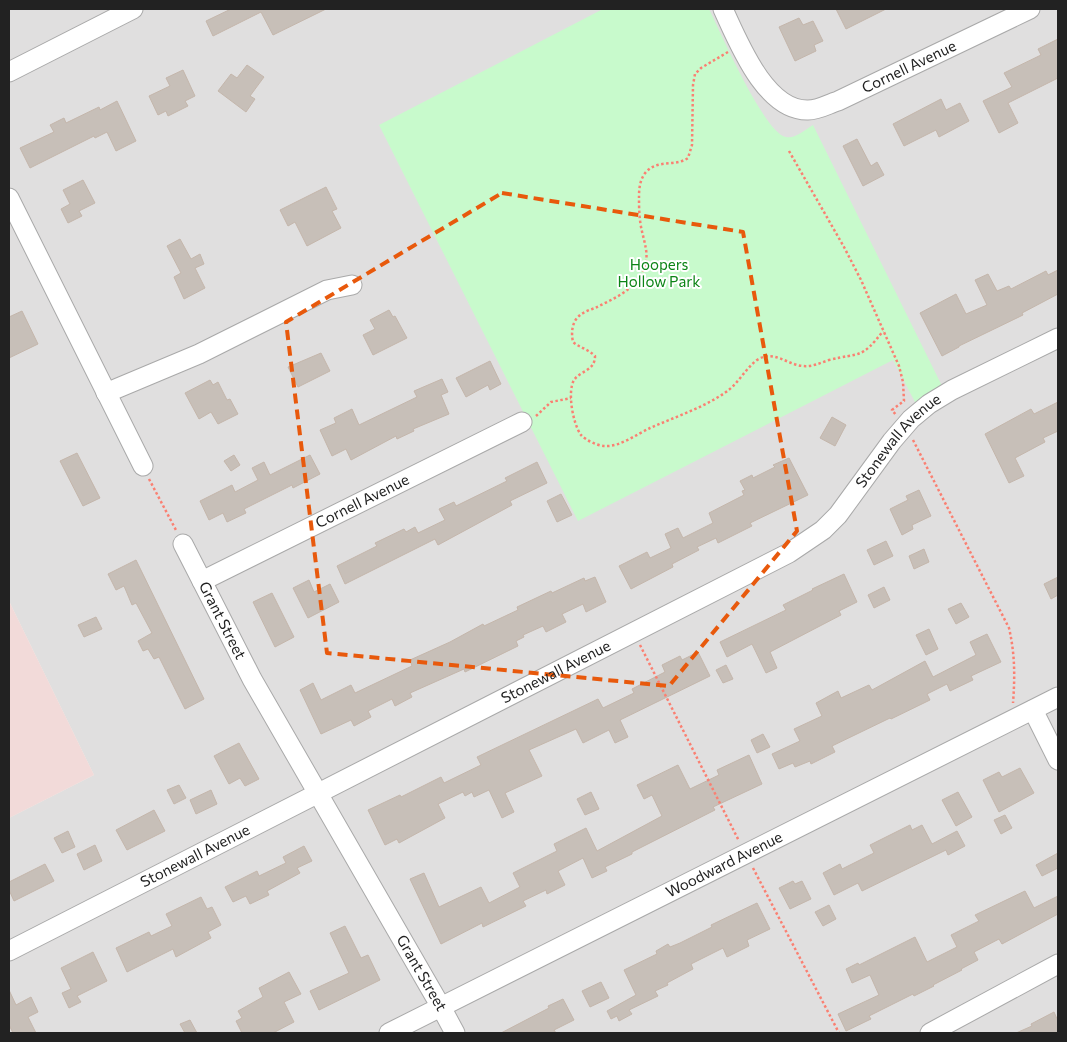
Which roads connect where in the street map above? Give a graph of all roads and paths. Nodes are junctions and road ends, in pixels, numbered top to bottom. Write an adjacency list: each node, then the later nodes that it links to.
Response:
1 (133, 9): 5 (street)
2 (723, 9): 4 (street)
3 (1030, 9): 4 (street, Cornell Avenue)
4 (740, 46): 11 (path)
5 (9, 72)
6 (9, 198): 10 (street)
7 (352, 285): 10 (street)
8 (883, 331): 11 (path)
9 (1058, 338): 16 (street, Stonewall Avenue)
10 (106, 393): 13 (street)
11 (571, 398): 12 (path)
12 (522, 422): 15 (street, Cornell Avenue)
13 (143, 466): 14 (path)
14 (183, 544): 15 (street, Grant Street)
15 (202, 581): 20 (street, Grant Street)
16 (634, 632): 20 (street, Stonewall Avenue); 21 (path)
17 (1058, 697): 18 (street, Woodward Avenue)
18 (1033, 710): 19 (street); 21 (street, Woodward Avenue)
19 (1058, 760)
20 (318, 793): 22 (street, Stonewall Avenue); 24 (street, Grant Street)
21 (746, 855): 24 (street, Woodward Avenue); 27 (path)
22 (9, 951)
23 (1058, 964): 28 (street)
24 (442, 1007): 25 (street, Woodward Avenue); 26 (street, Grant Street)
25 (389, 1033)
26 (455, 1033)
27 (839, 1033)
28 (930, 1033)

